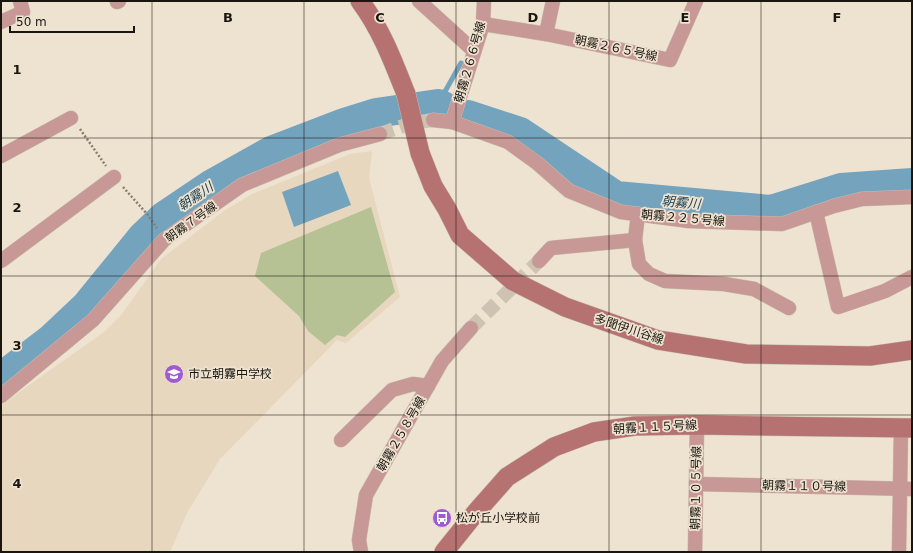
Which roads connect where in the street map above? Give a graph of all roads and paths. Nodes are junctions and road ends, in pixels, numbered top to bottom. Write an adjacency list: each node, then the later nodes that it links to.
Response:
1 (20, 1): 7 (street)
2 (360, 1): 27 (street, 多聞伊川谷線, bridge)
3 (419, 1): 10 (street)
4 (484, 1): 8 (street, 朝霧２６６号線)
5 (553, 1): 9 (street)
6 (691, 2): 9 (street, 朝霧２６５号線)
7 (1, 22)
8 (483, 24): 9 (street, 朝霧２６５号線); 10 (street, 朝霧２６６号線)
9 (546, 34)
10 (474, 51): 13 (street, 朝霧２６６号線)
11 (71, 118): 15 (street); 16 (path)
12 (433, 120): 13 (street)
13 (452, 122): 20 (street, 朝霧２２５号線)
14 (380, 134): 29 (street, 朝霧７号線)
15 (1, 156)
16 (114, 177): 19 (path); 22 (street)
17 (912, 197): 18 (street, 朝霧２２５号線)
18 (816, 212): 20 (street, 朝霧２２５号線); 24 (street)
19 (147, 214)
20 (638, 214): 21 (street)
21 (635, 240): 23 (street); 25 (street)
22 (1, 261)
23 (539, 261)
24 (912, 277)
25 (789, 308)
26 (471, 328): 28 (street, 朝霧２５８号線)
27 (912, 350)
28 (428, 386): 32 (street); 35 (street, 朝霧２５８号線)
29 (1, 396)
30 (697, 425): 31 (street, 朝霧１１５号線); 33 (street, 朝霧１０５号線); 36 (street, 朝霧１１５号線)
31 (907, 428): 34 (street)
32 (341, 440)
33 (696, 484): 34 (street, 朝霧１１０号線); 37 (street, 朝霧１０５号線)
34 (906, 488): 38 (street)
35 (361, 552)
36 (444, 552)
37 (695, 552)
38 (899, 552)

